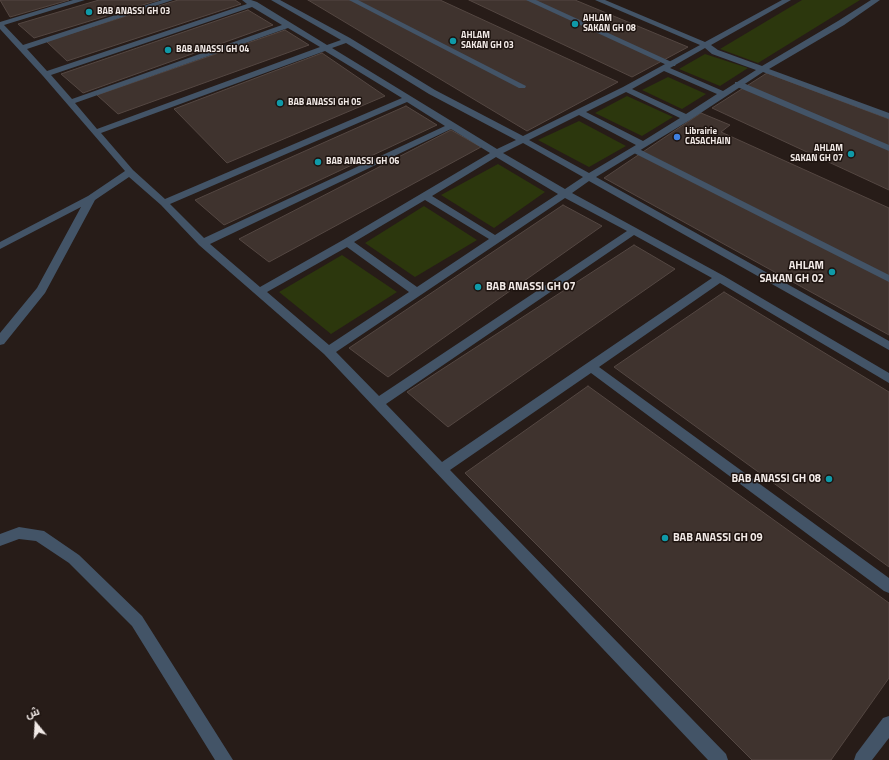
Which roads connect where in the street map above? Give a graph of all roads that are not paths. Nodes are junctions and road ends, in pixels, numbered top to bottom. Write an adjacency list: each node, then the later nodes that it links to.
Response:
1 (81, 0): 10 (street)
2 (169, 0): 14 (street)
3 (275, 0): 12 (street)
4 (353, 0): 21 (street)
5 (530, 0): 16 (street)
6 (787, 0): 13 (street)
7 (876, 0): 18 (street)
8 (603, 1): 13 (street)
9 (250, 2): 11 (street); 19 (street)
10 (0, 25): 14 (street)
11 (289, 25): 15 (street); 25 (street)
12 (347, 40): 15 (street); 31 (street)
13 (706, 45): 16 (street); 18 (street)
14 (22, 48): 19 (street)
15 (326, 48): 24 (street); 30 (street)
16 (672, 64): 17 (street)
17 (664, 68): 22 (street); 23 (street)
18 (763, 69): 20 (street); 27 (street)
19 (46, 74): 25 (street)
20 (738, 84): 23 (street); 33 (street)
21 (522, 86)
22 (626, 89): 26 (street); 28 (street)
23 (723, 94): 28 (street)
24 (407, 99): 29 (street); 40 (street)
25 (70, 102): 30 (street)
26 (579, 112): 31 (street); 32 (street)
27 (889, 116)
28 (687, 118): 32 (street)
29 (451, 126): 34 (street); 44 (street)
30 (96, 132): 35 (street)
31 (523, 140): 34 (street); 36 (street)
32 (639, 148): 36 (street); 47 (street)
33 (889, 148)
34 (496, 153): 37 (street); 38 (street)
35 (130, 172): 39 (street); 40 (street)
36 (588, 178): 37 (street); 51 (street)
37 (564, 193): 41 (street); 42 (street)
38 (424, 195): 42 (street); 43 (street)
39 (91, 198): 45 (street); 50 (street)
40 (164, 203): 44 (street)
41 (634, 231): 46 (street); 55 (street)
42 (495, 239): 48 (street)
43 (347, 242): 48 (street); 49 (street)
44 (203, 243): 49 (street)
45 (0, 246)
46 (720, 278): 53 (street); 54 (street)
47 (889, 279)
48 (416, 291): 52 (street)
49 (259, 292): 52 (street)
50 (0, 341)
51 (889, 346)
52 (328, 351): 55 (street)
53 (591, 367): 56 (street); 58 (street)
54 (889, 379)
55 (378, 403): 56 (street)
56 (442, 469): 61 (street)
57 (0, 540): 60 (street)
58 (889, 586)
59 (889, 724): 62 (street)
60 (225, 760)
61 (720, 760)
62 (862, 760)

